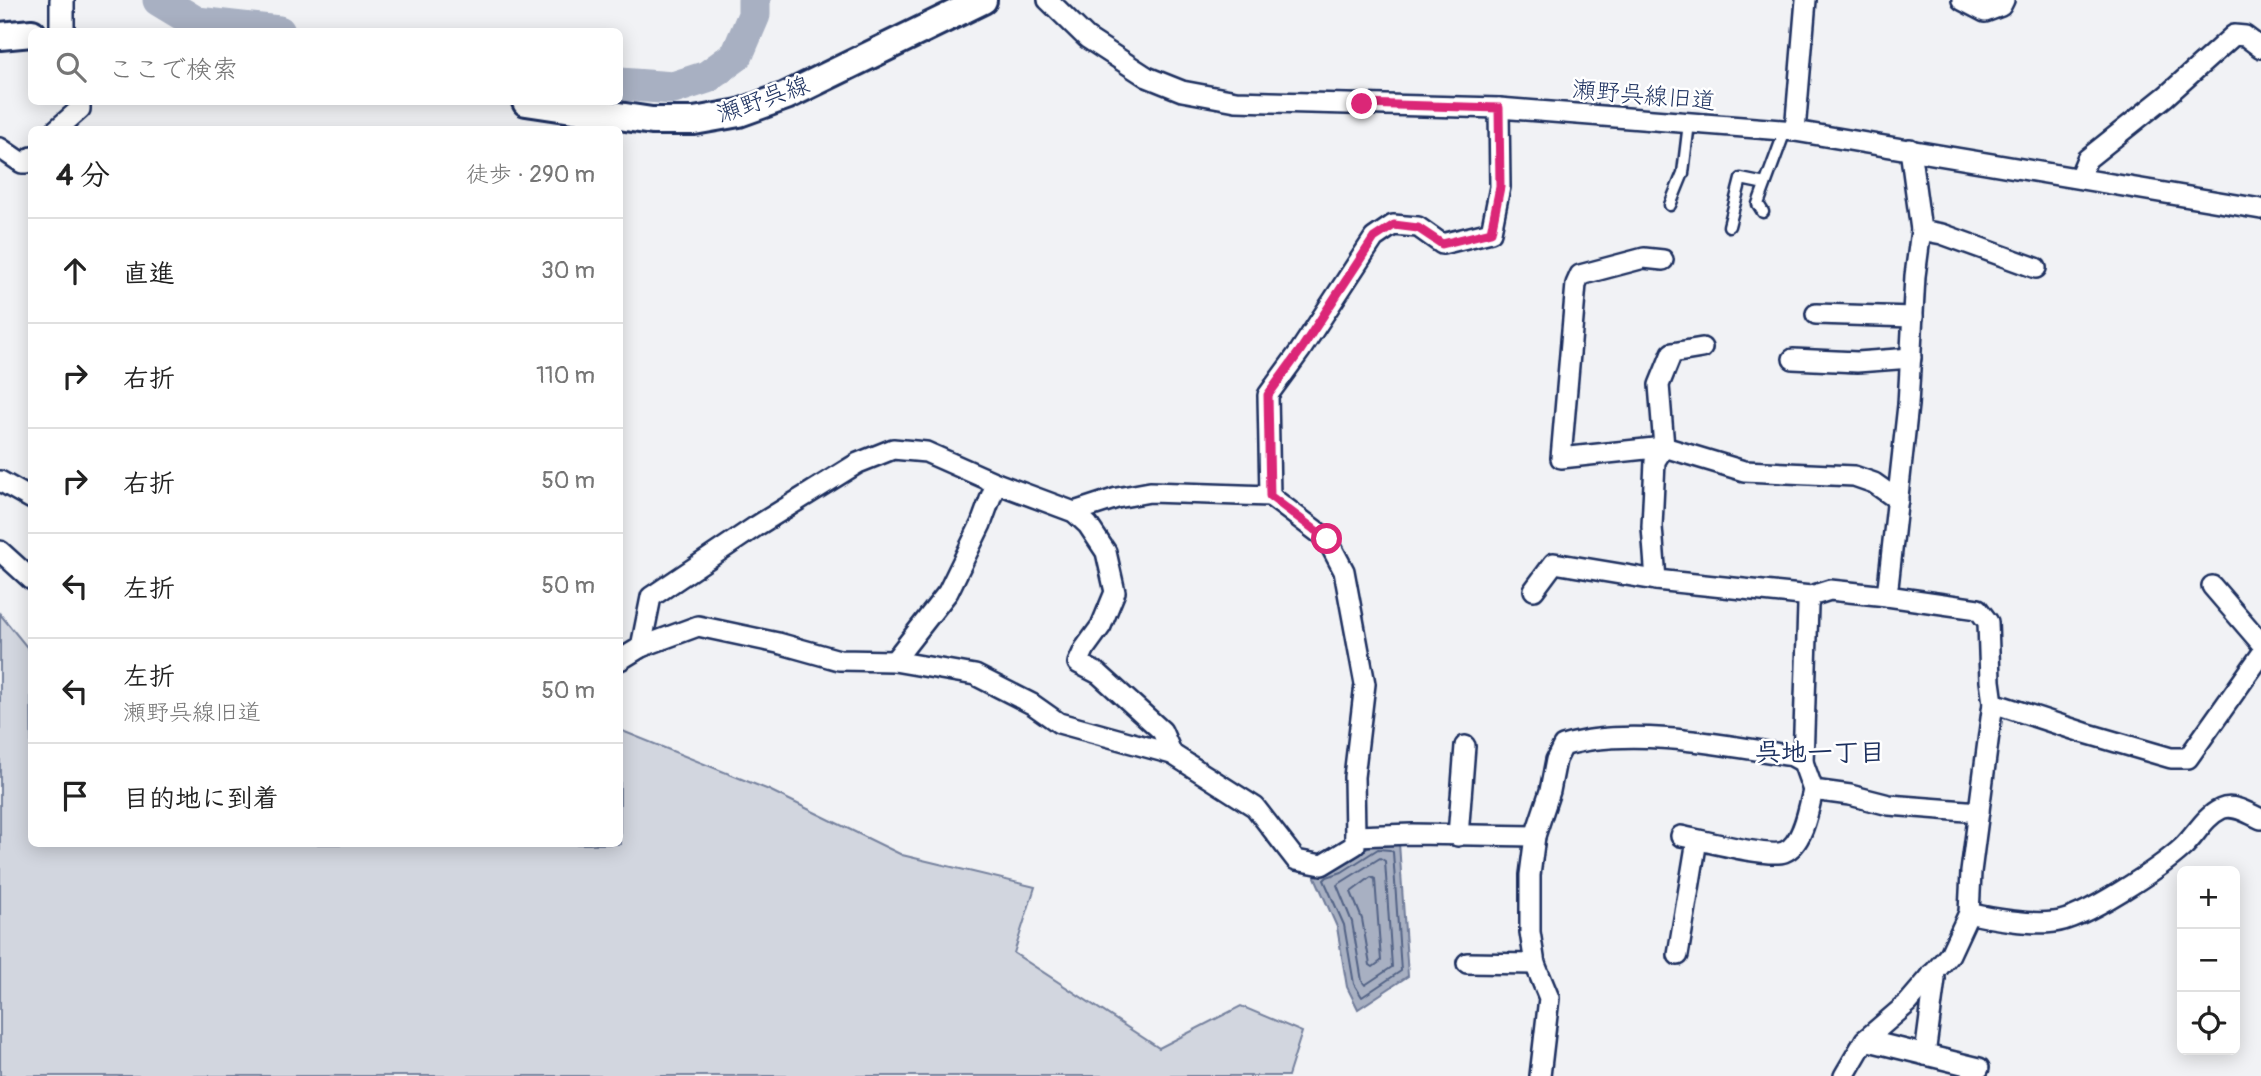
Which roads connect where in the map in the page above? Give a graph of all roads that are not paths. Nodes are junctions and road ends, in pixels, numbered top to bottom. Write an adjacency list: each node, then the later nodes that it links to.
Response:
1 (62, 0): 7 (street)
2 (983, 0): 12 (main road, 瀬野呉線)
3 (1048, 0): 13 (street, 瀬野呉線旧道)
4 (1806, 0): 16 (street)
5 (1962, 0): 6 (street)
6 (2004, 0)
7 (62, 28)
8 (28, 33): 9 (main road)
9 (0, 36)
10 (2261, 48): 20 (street)
11 (80, 105): 15 (street)
12 (546, 105)
13 (1499, 108): 14 (street, 瀬野呉線旧道); 37 (street)
14 (1689, 123): 16 (street, 瀬野呉線旧道); 22 (lane)
15 (61, 126)
16 (1790, 131): 18 (street, 瀬野呉線旧道); 21 (lane)
17 (0, 148): 19 (street)
18 (1910, 149): 20 (street, 瀬野呉線旧道); 26 (street)
19 (28, 162)
20 (2079, 178): 23 (street, 瀬野呉線旧道)
21 (1765, 184): 24 (lane); 25 (lane)
22 (1670, 205)
23 (2261, 209)
24 (1763, 212)
25 (1729, 226)
26 (1921, 230): 28 (street); 30 (street)
27 (1664, 260): 34 (street)
28 (2036, 268)
29 (1816, 314): 30 (street)
30 (1913, 317): 32 (street)
31 (1702, 348): 34 (street)
32 (1911, 358): 33 (street); 39 (street)
33 (1793, 359)
34 (1664, 447): 39 (street); 43 (street)
35 (0, 481): 38 (street)
36 (996, 483): 40 (street); 49 (street); 52 (street)
37 (1270, 496): 40 (street); 60 (street)
38 (28, 497)
39 (1898, 499): 47 (street)
40 (1074, 512): 55 (street)
41 (0, 551): 42 (street)
42 (28, 576)
43 (1656, 580): 45 (street); 46 (street)
44 (2212, 586): 48 (street)
45 (1534, 590)
46 (1811, 596): 47 (street); 56 (street)
47 (1886, 596): 53 (street)
48 (2261, 643)
49 (641, 646): 51 (street); 52 (street)
50 (2261, 655): 53 (street)
51 (623, 658)
52 (894, 661): 55 (street)
53 (1993, 703): 58 (street)
54 (1465, 746): 61 (street)
55 (1172, 754): 60 (street)
56 (1803, 762): 57 (street); 62 (street)
57 (1813, 790): 58 (street); 64 (street)
58 (1979, 811): 63 (street)
59 (2261, 819): 63 (street)
60 (1355, 836): 61 (street)
61 (1458, 836): 62 (street)
62 (1535, 836): 66 (street)
63 (1969, 913): 67 (street)
64 (1678, 955)
65 (1467, 963): 66 (street)
66 (1535, 964): 71 (street)
67 (1932, 974): 68 (street); 69 (street)
68 (1865, 1040): 69 (street); 72 (street)
69 (1925, 1055): 70 (street)
70 (1979, 1068)
71 (1540, 1076)
72 (1844, 1076)

